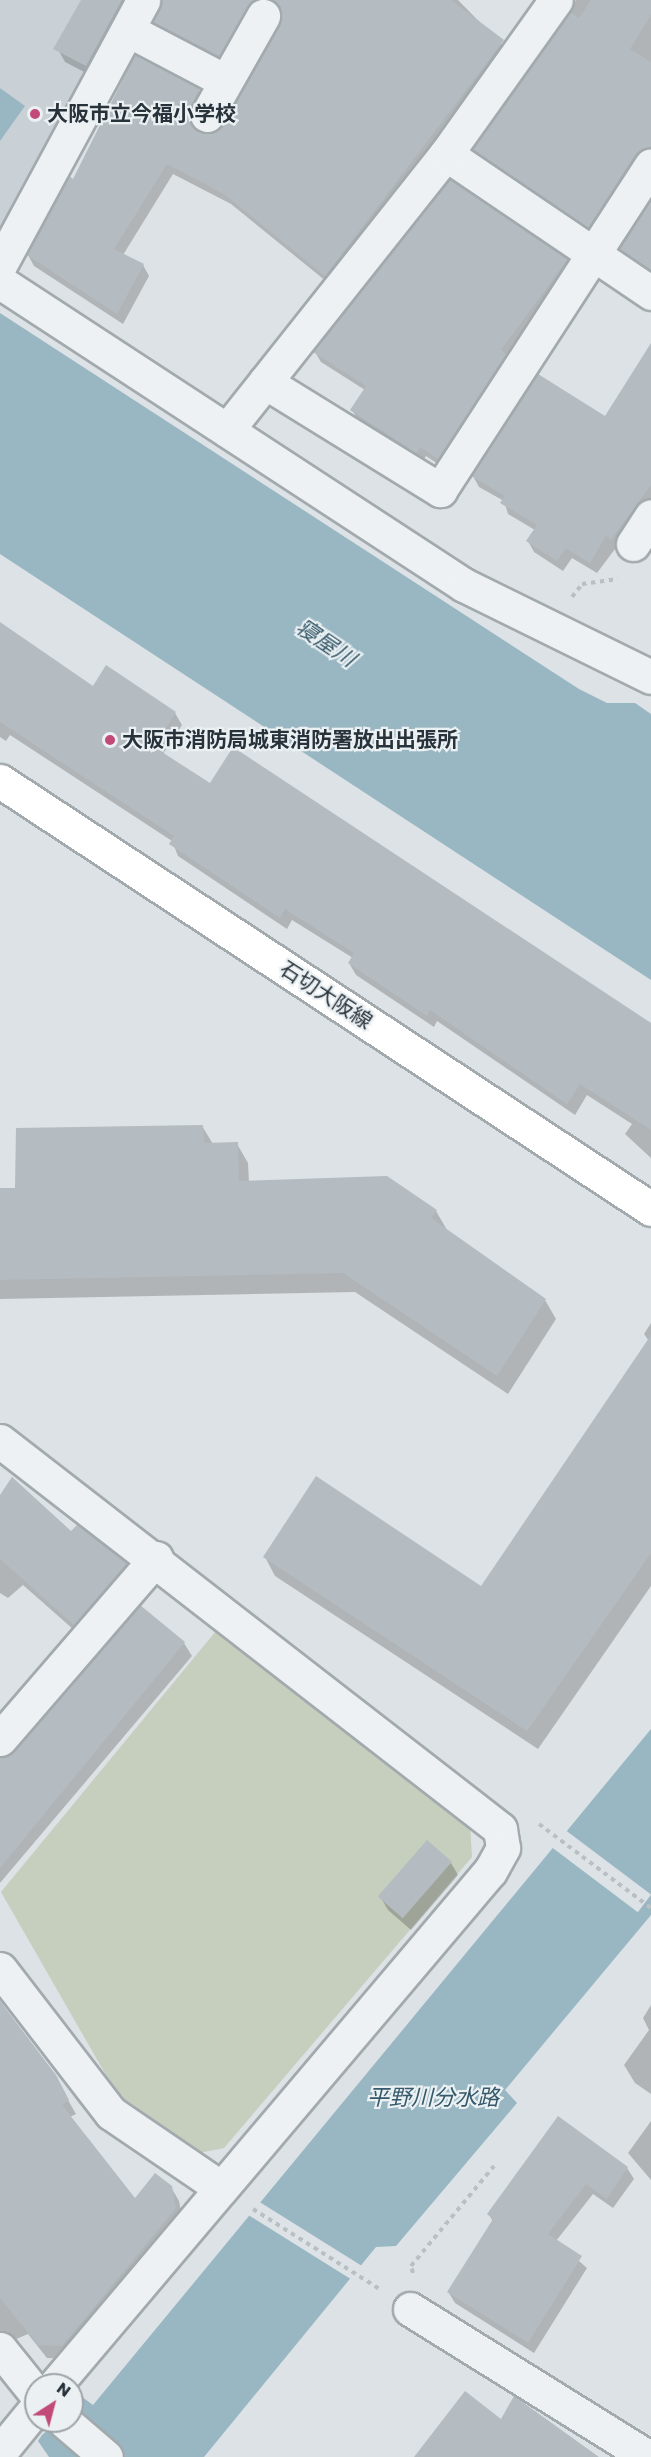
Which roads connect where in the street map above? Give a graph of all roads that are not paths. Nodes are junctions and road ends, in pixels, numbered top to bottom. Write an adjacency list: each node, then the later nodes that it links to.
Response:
1 (143, 0): 4 (street)
2 (556, 0): 7 (street)
3 (263, 16): 5 (street)
4 (128, 30): 5 (street); 10 (street)
5 (225, 81): 6 (street)
6 (207, 115)
7 (447, 154): 9 (street); 13 (street)
8 (651, 165): 9 (street)
9 (593, 253): 12 (street); 13 (street)
10 (0, 265)
11 (0, 282): 14 (street)
12 (651, 292)
13 (265, 382): 14 (street)
14 (227, 430): 17 (street)
15 (651, 516): 16 (street)
16 (633, 543)
17 (651, 677)
18 (0, 781): 19 (main road, 石切大阪線)
19 (651, 1209)
20 (0, 1441): 21 (street)
21 (156, 1558): 22 (street); 24 (street)
22 (0, 1739)
23 (0, 1969): 24 (street)
24 (222, 2188): 27 (street)
25 (410, 2309): 33 (street)
26 (0, 2349): 28 (street)
27 (65, 2373)
28 (24, 2379)
29 (24, 2423): 31 (street)
30 (78, 2433): 32 (street)
31 (0, 2452)
32 (106, 2457)
33 (648, 2457)

